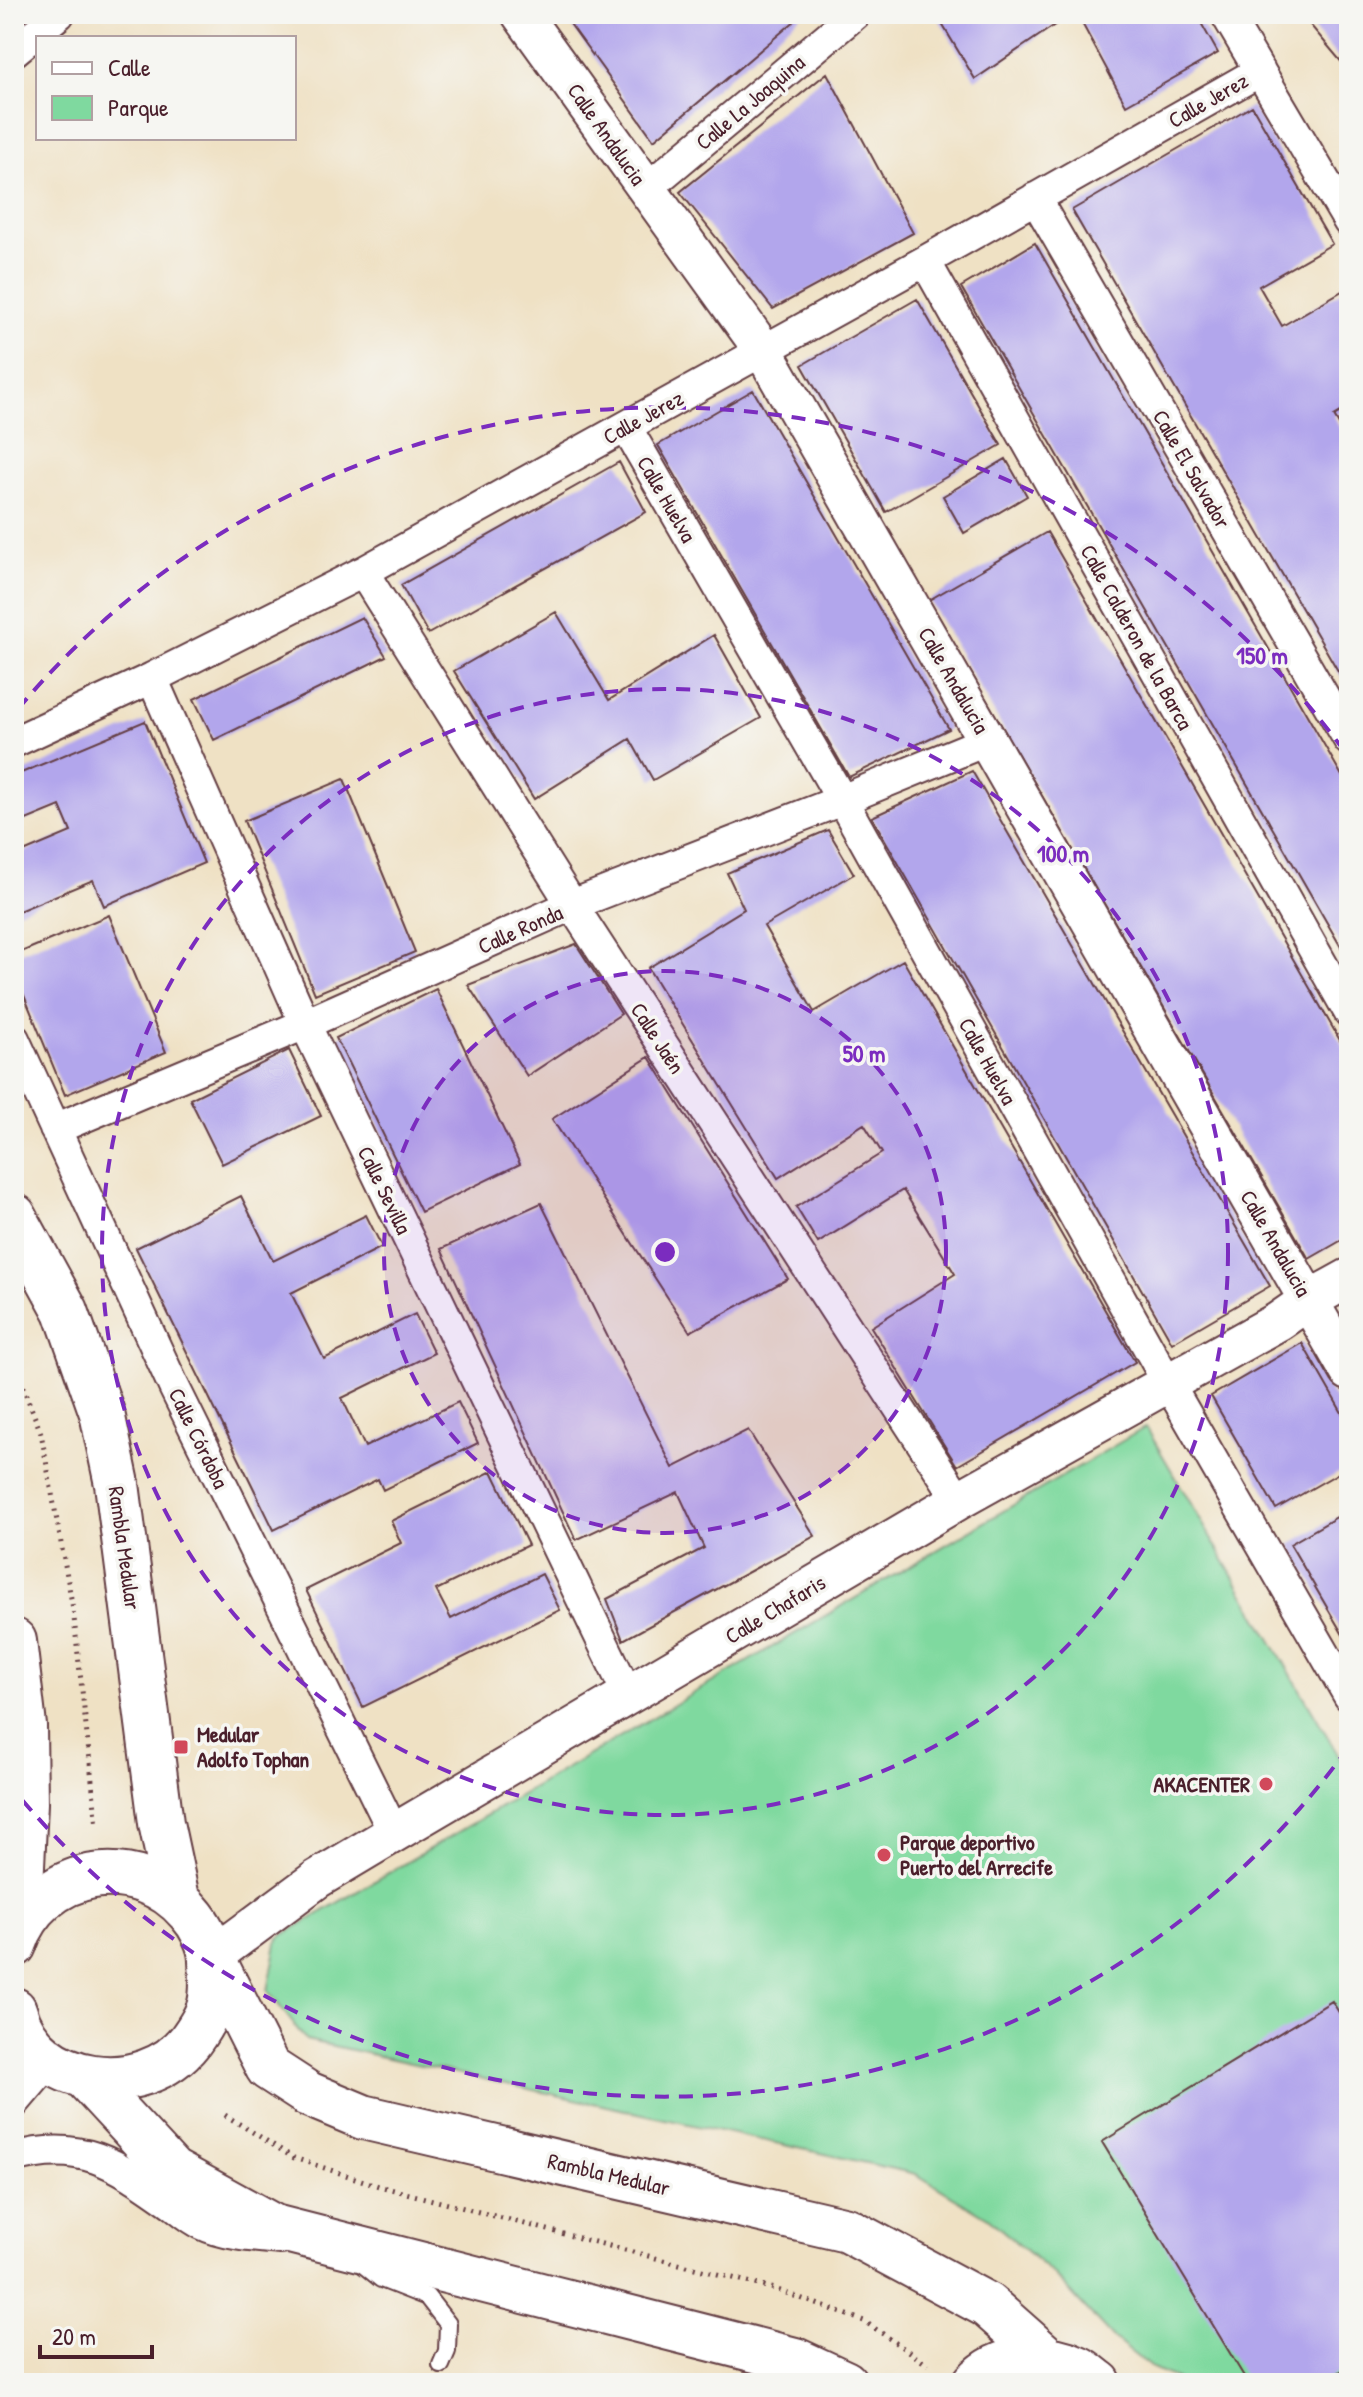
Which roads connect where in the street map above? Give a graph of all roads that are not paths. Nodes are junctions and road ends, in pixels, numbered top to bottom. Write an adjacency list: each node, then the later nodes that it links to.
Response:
1 (59, 14): 5 (street)
2 (521, 14): 7 (street, Calle Andalucia)
3 (855, 14): 7 (street, Calle La Joaquina)
4 (1226, 14): 6 (street)
5 (14, 51)
6 (1260, 71): 8 (street, Calle Jerez); 9 (street)
7 (646, 189): 11 (street, Calle Andalucia)
8 (1035, 198): 10 (street, Calle Jerez); 16 (street, Calle El Salvador)
9 (1349, 222)
10 (925, 261): 11 (street, Calle Jerez); 20 (street, Calle Calderon de la Barca)
11 (763, 350): 12 (street, Calle Jerez); 15 (street, Calle Andalucia)
12 (626, 427): 13 (street, Calle Jerez); 18 (street, Calle Huelva)
13 (363, 572): 14 (street, Calle Jerez); 19 (street, Calle Jaén)
14 (152, 678): 17 (street, Calle Jerez); 21 (street, Calle Sevilla)
15 (988, 740): 18 (street, Calle Ronda); 26 (street, Calle Andalucia)
16 (1349, 740)
17 (14, 742)
18 (842, 800): 19 (street, Calle Ronda); 28 (street, Calle Huelva)
19 (572, 905): 21 (street, Calle Ronda); 29 (street, Calle Jaén)
20 (1349, 1012)
21 (305, 1024): 23 (street, Calle Ronda); 32 (street, Calle Sevilla)
22 (14, 1039): 23 (street, Calle Córdoba)
23 (55, 1129): 33 (street, Calle Córdoba)
24 (14, 1216): 34 (main road, Rambla Medular)
25 (1349, 1278): 26 (street, Calle Chafaris)
26 (1309, 1300): 27 (street, Calle Andalucia); 28 (street, Calle Chafaris)
27 (1349, 1371)
28 (1168, 1383): 29 (street, Calle Chafaris); 31 (street, Calle Huelva)
29 (959, 1500): 32 (street, Calle Chafaris)
30 (14, 1641): 35 (main road)
31 (1349, 1696)
32 (629, 1697): 33 (street, Calle Chafaris)
33 (394, 1833): 36 (street, Calle Chafaris)
34 (177, 1898): 35 (main road); 36 (main road, Rambla Medular)
35 (17, 1937)
36 (212, 1957): 38 (main road); 42 (main road, Rambla Medular)
37 (14, 2010): 38 (main road)
38 (50, 2071): 39 (street); 41 (main road)
39 (14, 2103)
40 (14, 2158): 41 (street)
41 (337, 2243): 43 (lane); 44 (main road)
42 (1048, 2359): 45 (main road); 46 (main road)
43 (441, 2365)
44 (845, 2383)
45 (975, 2383)
46 (1099, 2383)

